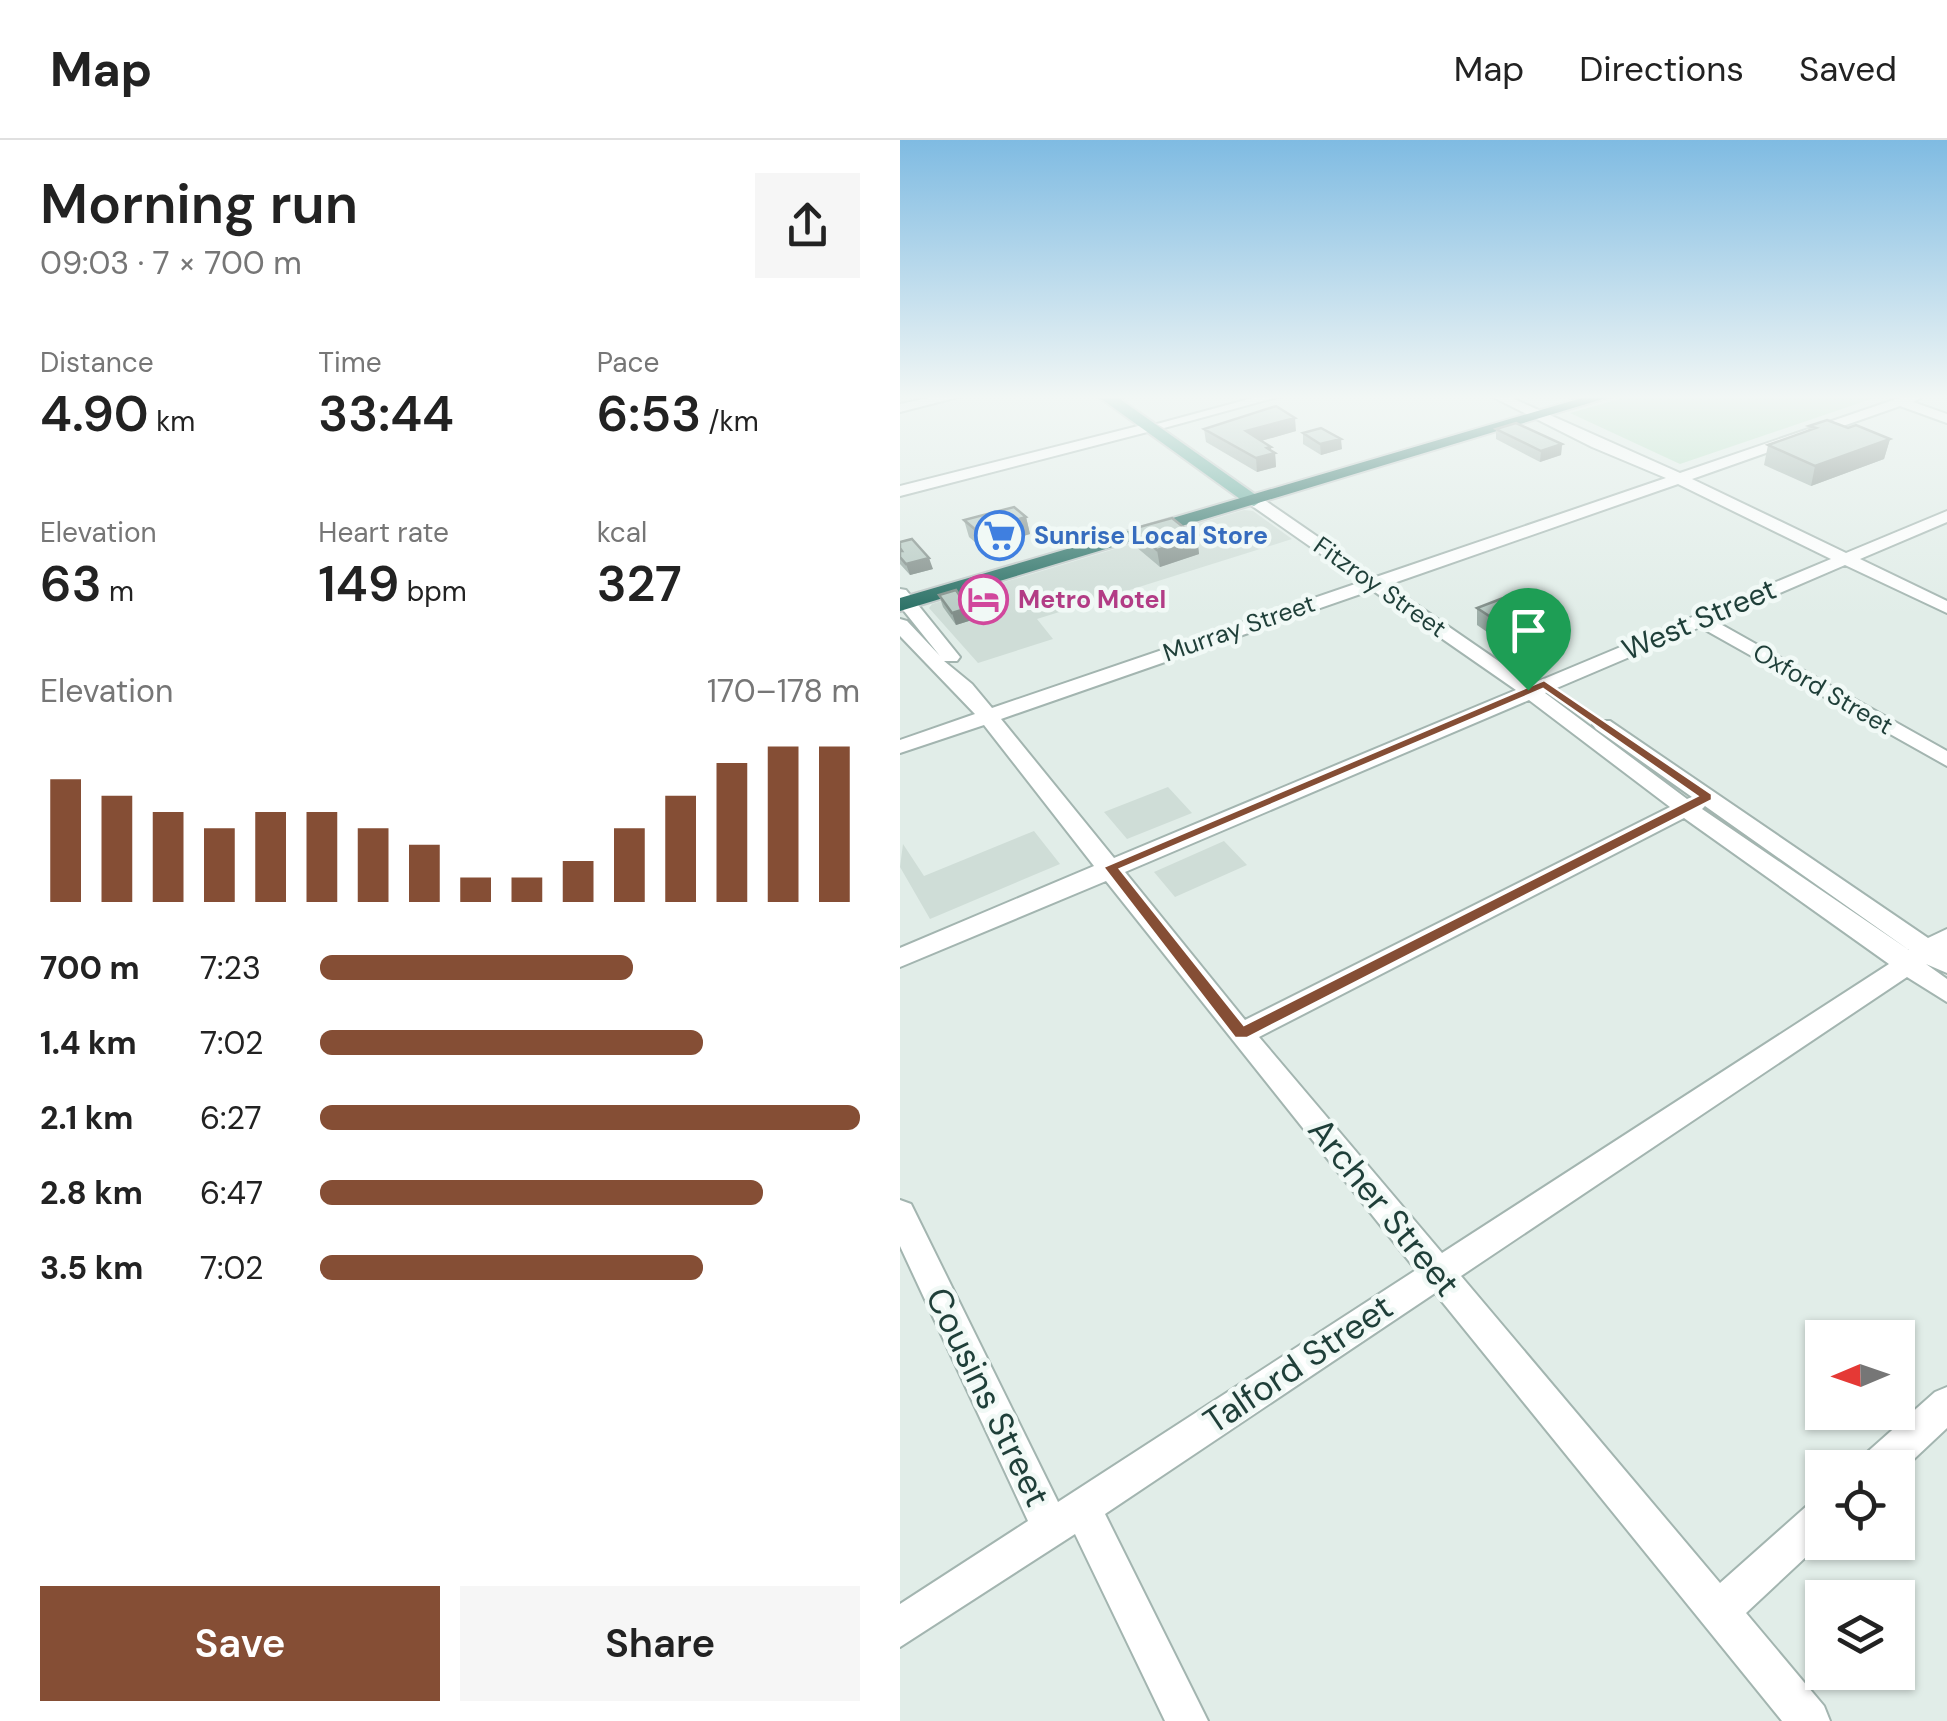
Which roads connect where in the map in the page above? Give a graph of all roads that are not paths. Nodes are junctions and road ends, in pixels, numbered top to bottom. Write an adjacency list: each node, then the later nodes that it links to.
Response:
1 (988, 469): 7 (street)
2 (1219, 469): 8 (main road, Fitzroy Street)
3 (1345, 469): 8 (highway)
4 (1658, 469): 6 (street)
5 (1699, 469): 6 (street, Murray Street)
6 (1675, 477): 10 (street); 11 (street, Murray Street)
7 (900, 491)
8 (1257, 495): 11 (street, Fitzroy Street); 12 (highway)
9 (1947, 516): 10 (street, West Street)
10 (1844, 558): 13 (street); 14 (street, West Street)
11 (1380, 579): 16 (street, Fitzroy Street); 18 (street, Murray Street)
12 (902, 599): 17 (street, Archer Street)
13 (1947, 608)
14 (1700, 619): 16 (street, West Street); 20 (street, Oxford Street)
15 (900, 625): 17 (street, Archer Street)
16 (1536, 687): 21 (street, Fitzroy Street); 22 (street, West Street)
17 (965, 688): 18 (street, Archer Street)
18 (987, 716): 19 (street, Murray Street); 22 (street, Archer Street)
19 (900, 746)
20 (1947, 760)
21 (1696, 802): 23 (street, Fitzroy Street); 26 (street)
22 (1110, 867): 24 (street, West Street); 26 (street, Archer Street)
23 (1932, 954): 25 (street, Fitzroy Street); 28 (street, Talford Street)
24 (900, 958)
25 (1947, 992)
26 (1241, 1034): 28 (street, Archer Street)
27 (900, 1213): 31 (street, Cousins Street)
28 (1437, 1272): 31 (street, Talford Street); 33 (street, Archer Street)
29 (1947, 1404): 30 (street)
30 (1897, 1450)
31 (1066, 1518): 34 (street, Talford Street); 35 (street, Cousins Street)
32 (1805, 1533): 33 (street)
33 (1718, 1612): 36 (street, Archer Street)
34 (900, 1626)
35 (1187, 1721)
36 (1810, 1721)

